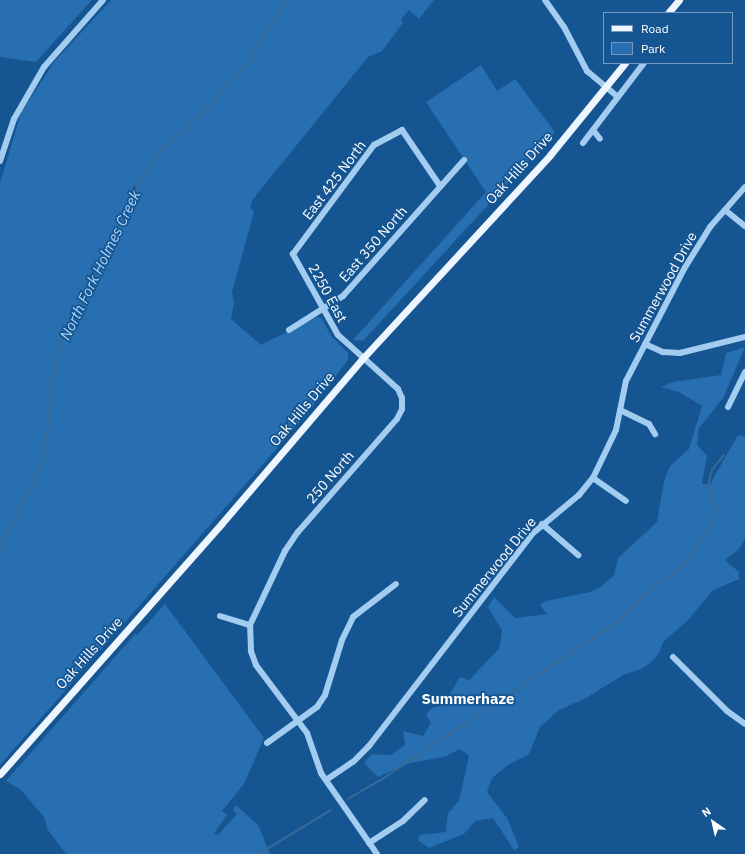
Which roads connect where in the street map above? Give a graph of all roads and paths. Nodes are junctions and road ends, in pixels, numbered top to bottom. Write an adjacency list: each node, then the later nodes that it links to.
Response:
1 (102, 0): 12 (street)
2 (545, 0): 7 (street)
3 (679, 0): 4 (main road)
4 (669, 12)
5 (624, 64): 7 (main road, Oak Hills Drive)
6 (643, 64): 8 (street)
7 (605, 87): 8 (street); 24 (main road, Oak Hills Drive)
8 (618, 97): 9 (street)
9 (592, 130): 10 (street); 11 (street)
10 (600, 139)
11 (583, 142)
12 (2, 149): 13 (street)
13 (0, 160)
14 (464, 160): 15 (street, East 350 North)
15 (440, 186): 19 (street, East 425 North); 20 (street, East 350 North)
16 (745, 187): 17 (street, Summerwood Drive)
17 (725, 210): 18 (street); 23 (street, Summerwood Drive)
18 (745, 226)
19 (293, 254): 20 (street, 2250 East)
20 (323, 309): 21 (street, East 350 North); 24 (street, 2250 East)
21 (289, 330)
22 (745, 337): 23 (street)
23 (645, 344): 27 (street, Summerwood Drive)
24 (363, 358): 35 (street, 250 North); 40 (main road, Oak Hills Drive)
25 (745, 372): 26 (street)
26 (728, 406)
27 (620, 410): 28 (street); 29 (street, Summerwood Drive)
28 (655, 434)
29 (593, 478): 30 (street); 31 (street, Summerwood Drive)
30 (626, 501)
31 (542, 524): 32 (street); 41 (street, Summerwood Drive)
32 (578, 555)
33 (396, 584): 37 (street)
34 (220, 616): 35 (street)
35 (250, 625): 37 (street)
36 (673, 657): 38 (street)
37 (298, 721): 39 (street); 41 (street)
38 (745, 724)
39 (267, 743)
40 (0, 774)
41 (326, 780): 43 (street)
42 (425, 800): 43 (street)
43 (369, 843): 44 (street)
44 (376, 854)

